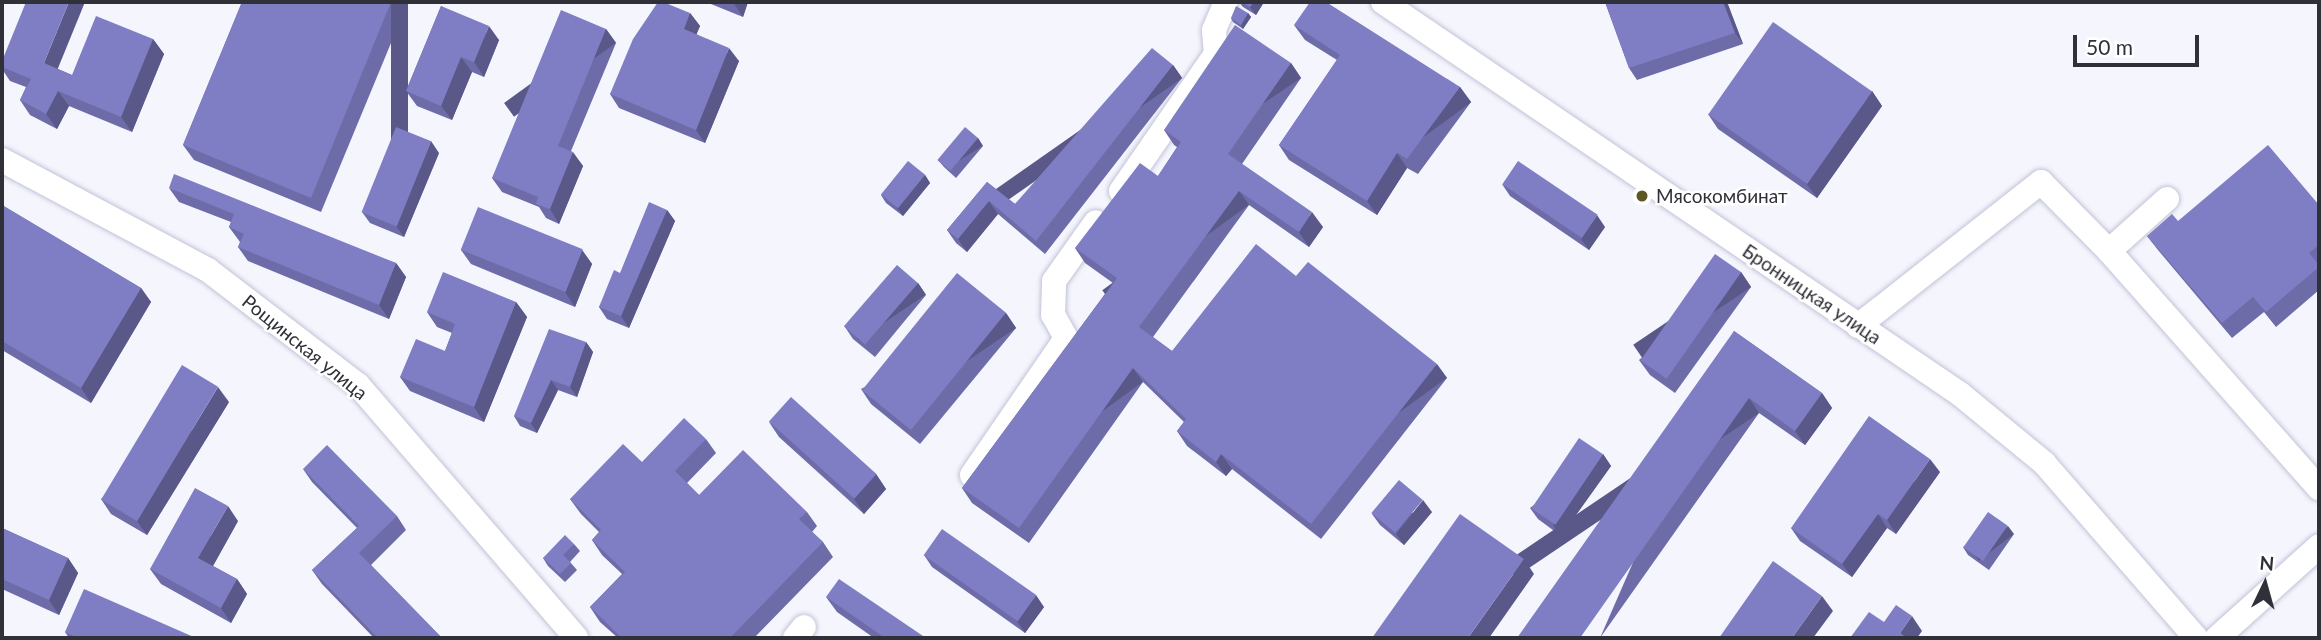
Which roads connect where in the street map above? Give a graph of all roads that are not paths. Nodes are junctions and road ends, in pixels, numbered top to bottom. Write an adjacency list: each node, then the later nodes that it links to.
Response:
1 (1226, 2): 7 (street)
2 (1383, 2): 6 (street, Бронницкая улица)
3 (2, 160): 10 (street, Рощинская улица)
4 (2167, 199): 5 (street)
5 (2109, 251): 6 (street); 8 (street)
6 (1858, 326): 11 (street, Бронницкая улица)
7 (971, 475)
8 (2319, 488)
9 (2319, 546): 12 (street)
10 (576, 638)
11 (2196, 638)
12 (2217, 638)

